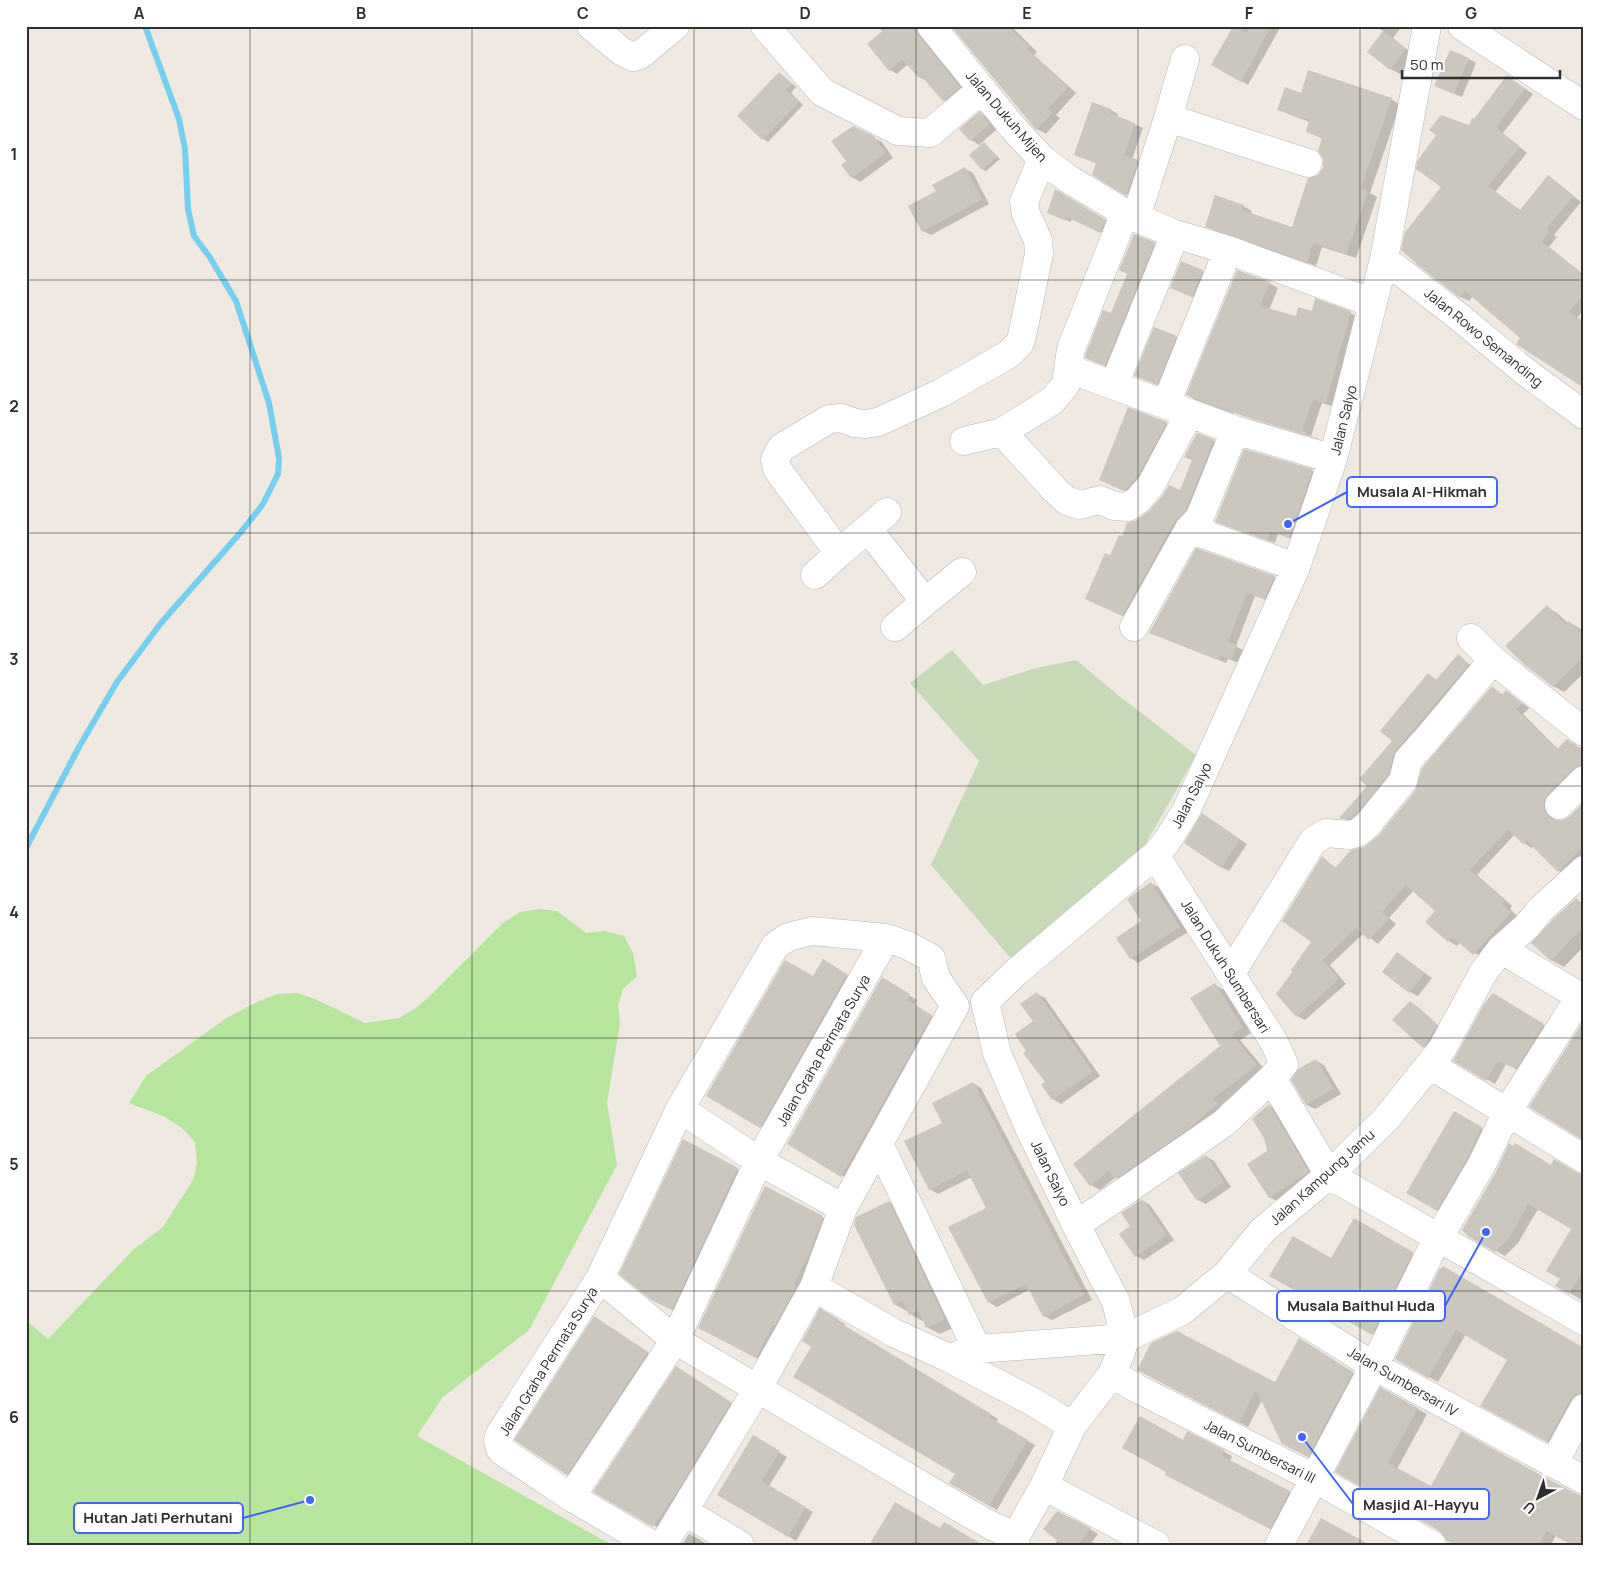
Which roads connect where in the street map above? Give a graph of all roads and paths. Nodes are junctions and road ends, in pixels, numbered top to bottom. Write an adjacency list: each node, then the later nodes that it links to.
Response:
1 (591, 26): 2 (street)
2 (676, 26)
3 (766, 26): 8 (street)
4 (931, 26): 8 (street, Jalan Dukuh Mijen)
5 (1427, 26): 16 (street, Jalan Salyo)
6 (1462, 26): 9 (street)
7 (1185, 59): 10 (street)
8 (982, 89): 11 (street, Jalan Dukuh Mijen)
9 (1584, 106)
10 (1168, 118): 12 (street); 13 (street)
11 (1042, 160): 13 (street, Jalan Dukuh Mijen); 27 (street)
12 (1308, 163)
13 (1131, 215): 14 (street, Jalan Dukuh Mijen); 18 (street)
14 (1175, 234): 15 (street, Jalan Dukuh Mijen); 19 (street)
15 (1228, 250): 17 (street, Jalan Dukuh Mijen); 20 (street)
16 (1384, 259): 17 (street, Jalan Salyo); 21 (street, Jalan Rowo Semanding)
17 (1373, 303): 25 (street, Jalan Salyo)
18 (1069, 369): 19 (street); 23 (street)
19 (1114, 385): 20 (street)
20 (1178, 409): 22 (street); 23 (street)
21 (1584, 415)
22 (1236, 430): 25 (street); 26 (street)
23 (1002, 432): 24 (street)
24 (964, 441)
25 (1333, 459): 28 (street, Jalan Salyo)
26 (1189, 529): 28 (street); 33 (street)
27 (839, 553): 30 (street); 31 (street)
28 (1296, 566): 39 (street, Jalan Salyo)
29 (962, 572): 31 (street)
30 (816, 575)
31 (925, 602): 32 (street)
32 (895, 627)
33 (1134, 627)
34 (1471, 638): 35 (street)
35 (1493, 660): 36 (street); 43 (street)
36 (1584, 732)
37 (1584, 780): 38 (street)
38 (1559, 805)
39 (1154, 855): 43 (street, Jalan Dukuh Sumbersari); 45 (street, Jalan Salyo)
40 (1581, 877): 42 (street, Jalan Kampung Jamu)
41 (886, 938): 46 (street, Jalan Graha Permata Surya); 49 (street, Jalan Graha Permata Surya); 53 (street, Jalan Graha Permata Surya)
42 (1501, 949): 44 (street); 47 (street, Jalan Kampung Jamu)
43 (1231, 973): 48 (street, Jalan Dukuh Sumbersari)
44 (1582, 998): 50 (street)
45 (985, 1002): 46 (street); 56 (street, Jalan Salyo)
46 (955, 1006): 51 (street)
47 (1430, 1065): 50 (street); 54 (street, Jalan Kampung Jamu)
48 (1272, 1078): 54 (street); 56 (street, Jalan Dukuh Sumbersari)
49 (680, 1109): 53 (street); 59 (street, Jalan Graha Permata Surya)
50 (1507, 1112): 52 (street); 57 (street)
51 (879, 1144): 55 (street); 64 (street)
52 (1584, 1159)
53 (759, 1161): 55 (street); 63 (street, Jalan Graha Permata Surya)
54 (1329, 1175): 57 (street); 58 (street, Jalan Kampung Jamu)
55 (843, 1208): 60 (street)
56 (1076, 1225): 62 (street, Jalan Salyo)
57 (1439, 1237): 61 (street); 66 (street)
58 (1228, 1274): 62 (street, Jalan Kampung Jamu); 66 (street, Jalan Sumbersari IV)
59 (600, 1278): 63 (street, Jalan Graha Permata Surya); 75 (street, Jalan Graha Permata Surya)
60 (814, 1287): 65 (street); 68 (street)
61 (1584, 1321)
62 (1125, 1338): 64 (street); 67 (street)
63 (675, 1340): 68 (street, Jalan Graha Permata Surya); 75 (street, Jalan Graha Permata Surya)
64 (977, 1349): 65 (street)
65 (950, 1358): 70 (street)
66 (1374, 1366): 71 (street, Jalan Sumbersari IV); 72 (street)
67 (1112, 1374): 70 (street); 72 (street, Jalan Sumbersari III)
68 (758, 1388): 76 (street); 77 (street, Jalan Graha Permata Surya)
69 (1584, 1408): 71 (street)
70 (1072, 1426): 74 (street)
71 (1553, 1464): 73 (street, Jalan Sumbersari IV)
72 (1314, 1478): 82 (street); 83 (street, Jalan Sumbersari III)
73 (1584, 1480)
74 (1044, 1486): 77 (street); 81 (street)
75 (571, 1497): 78 (street, Jalan Graha Permata Surya)
76 (684, 1511): 79 (street); 80 (street)
77 (1008, 1536)
78 (653, 1545)
79 (663, 1545)
80 (740, 1545)
81 (1156, 1545)
82 (1278, 1545)
83 (1432, 1545)

